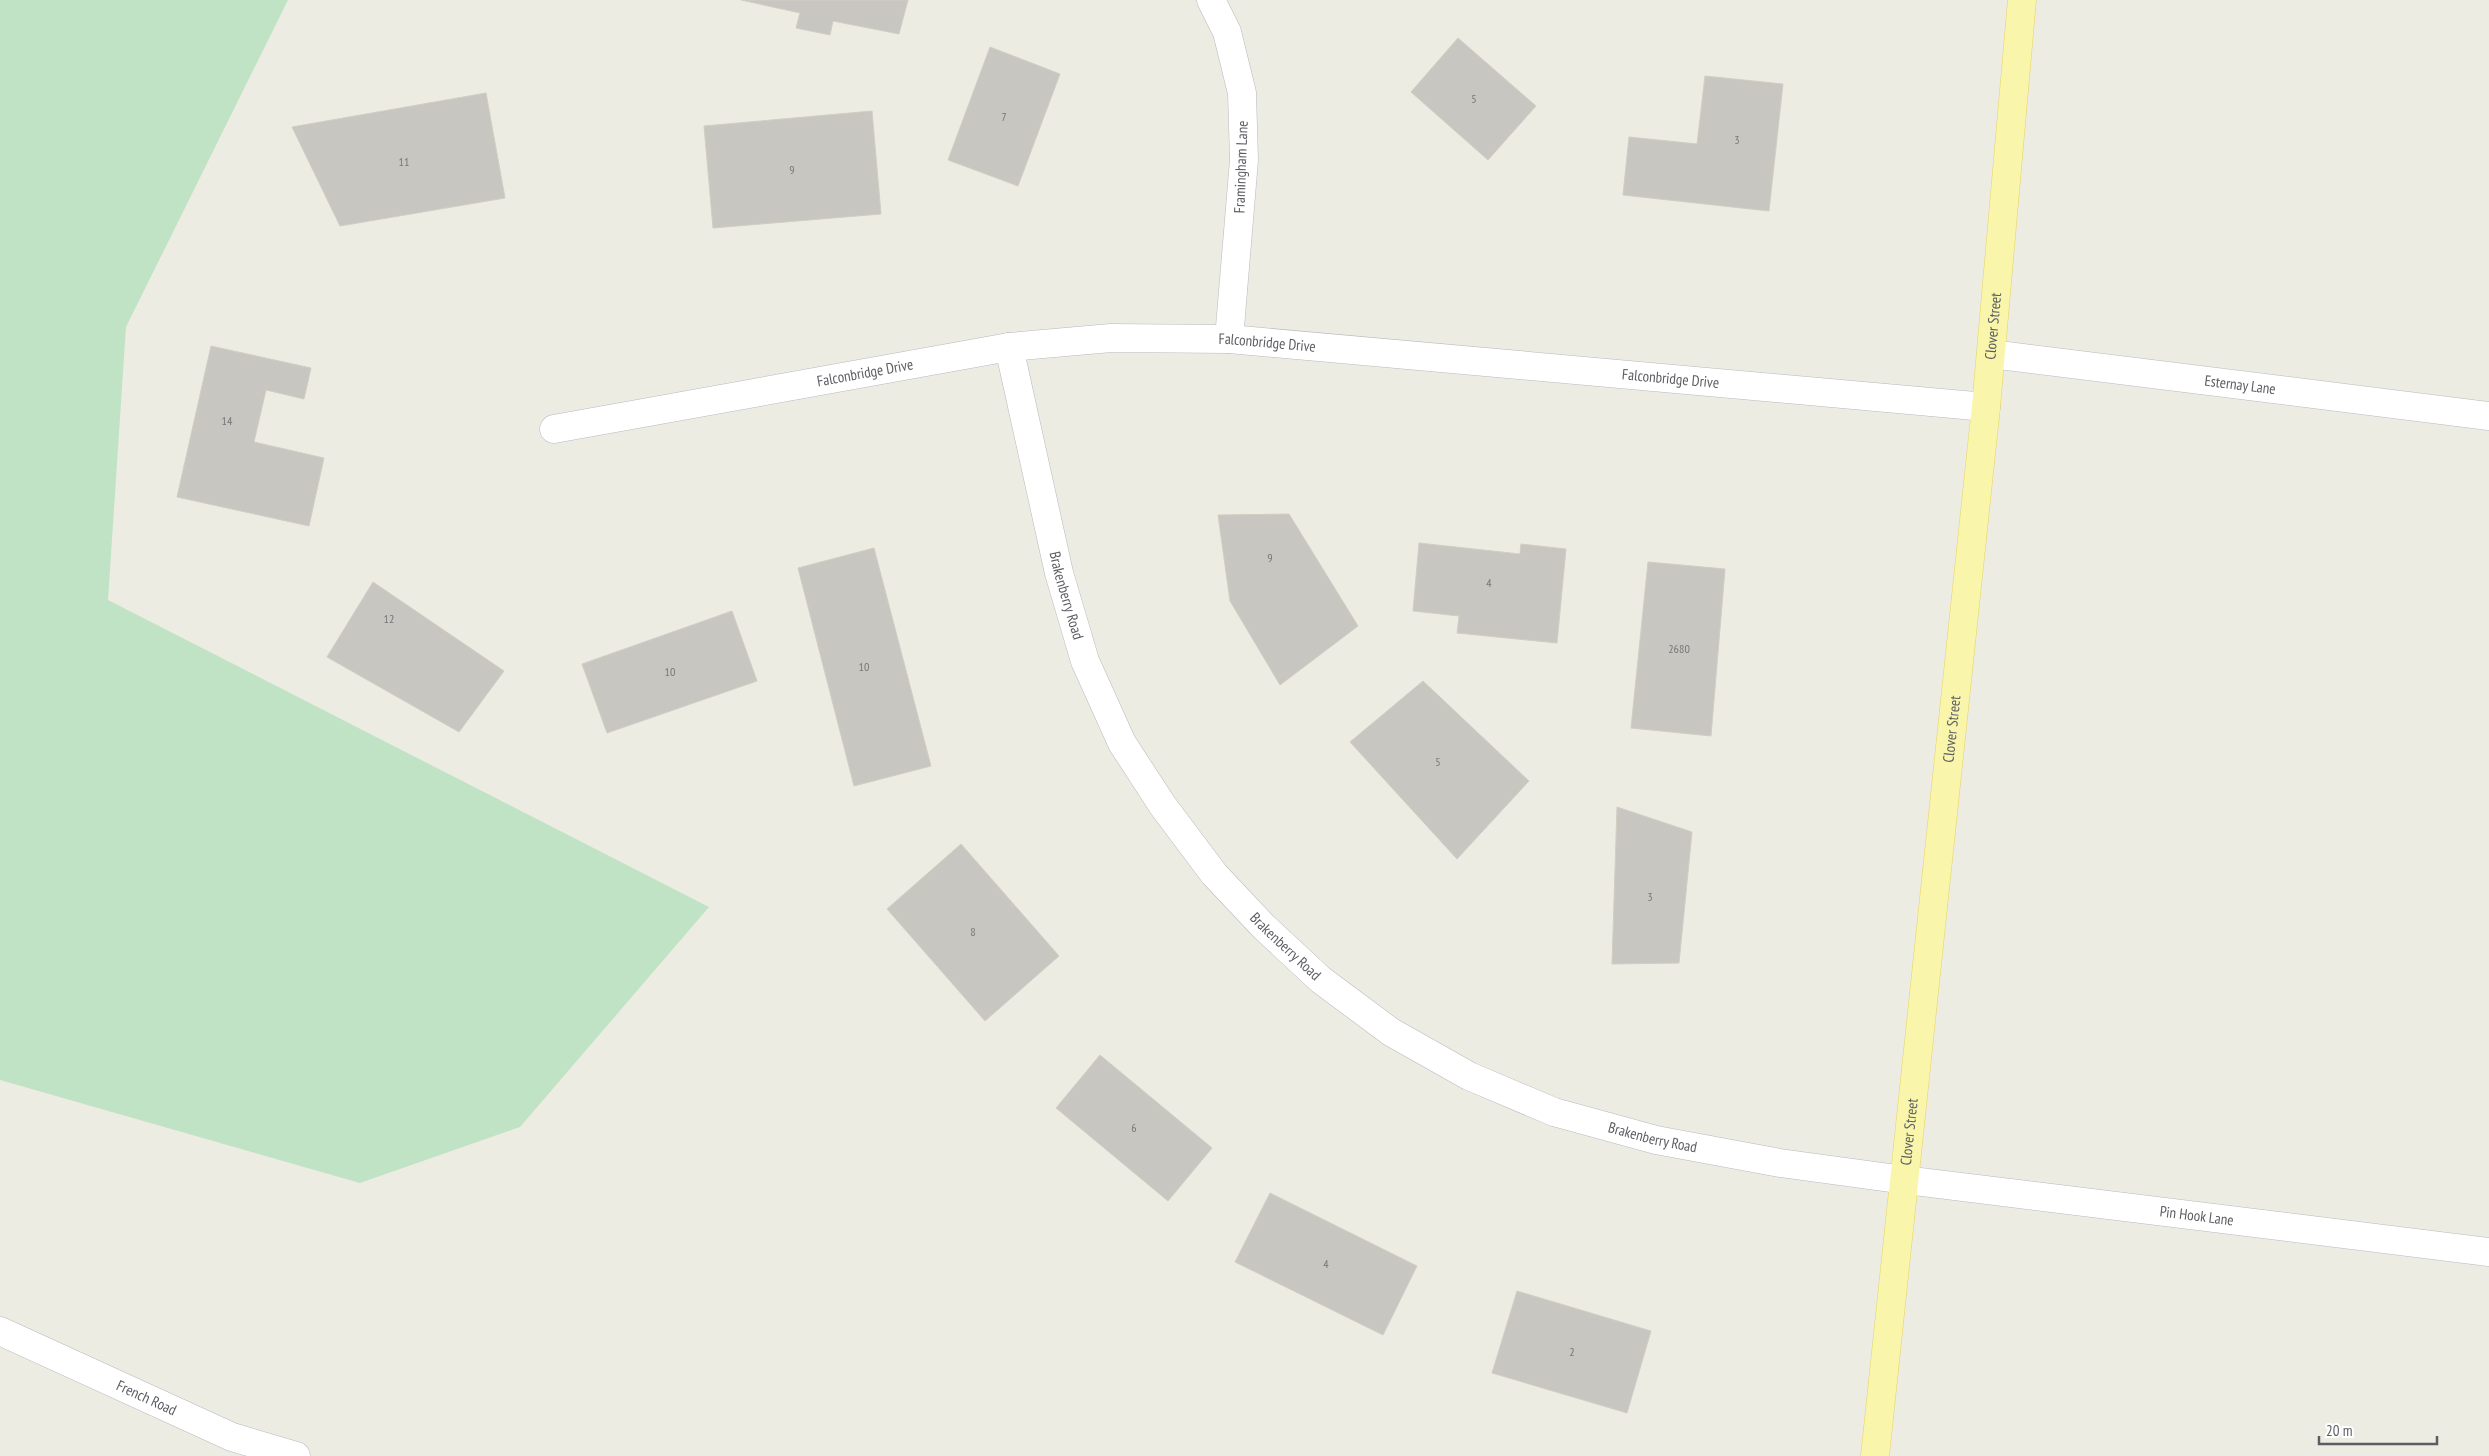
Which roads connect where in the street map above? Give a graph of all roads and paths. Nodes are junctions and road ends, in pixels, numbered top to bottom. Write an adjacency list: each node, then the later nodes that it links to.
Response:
1 (1212, 0): 3 (street, Framingham Lane)
2 (2022, 0): 5 (main road, Clover Street)
3 (1229, 339): 4 (street, Falconbridge Drive); 6 (street, Falconbridge Drive)
4 (1009, 347): 8 (street, Falconbridge Drive); 9 (street, Brakenberry Road)
5 (1991, 354): 6 (main road, Clover Street); 7 (street, Esternay Lane)
6 (1986, 407): 9 (main road, Clover Street)
7 (2489, 416)
8 (554, 429)
9 (1905, 1180): 10 (street, Pin Hook Lane); 13 (main road, Clover Street)
10 (2489, 1252)
11 (0, 1331): 12 (street, French Road)
12 (296, 1456)
13 (1875, 1456)

